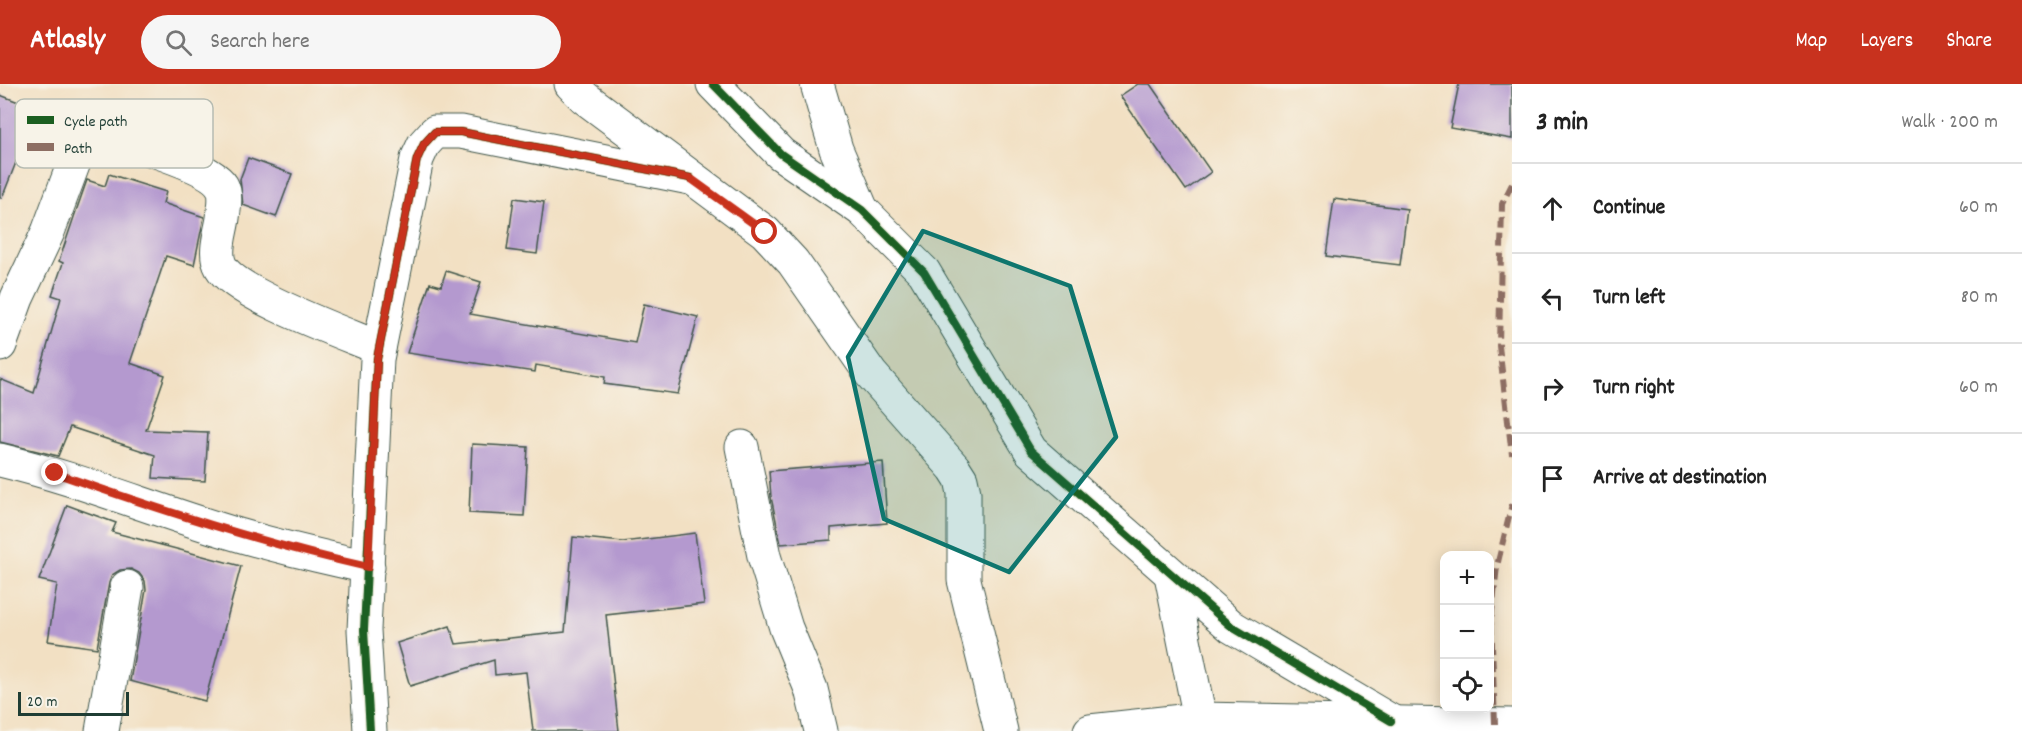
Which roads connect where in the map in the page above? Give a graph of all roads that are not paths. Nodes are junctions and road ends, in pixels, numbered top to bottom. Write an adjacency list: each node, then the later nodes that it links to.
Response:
1 (571, 84): 6 (street)
2 (712, 84): 7 (street)
3 (817, 84): 7 (street)
4 (72, 168): 8 (street)
5 (195, 168): 9 (street)
6 (690, 178): 9 (street); 21 (street)
7 (862, 210): 13 (street)
8 (0, 345)
9 (379, 348): 12 (street)
10 (742, 447): 20 (street)
11 (0, 460): 12 (street)
12 (368, 567): 19 (street)
13 (1171, 574): 15 (street); 16 (street)
14 (127, 587): 18 (street)
15 (1200, 719): 16 (street); 22 (street)
16 (1391, 721): 17 (street)
17 (1512, 725)
18 (102, 731)
19 (370, 731)
20 (821, 731)
21 (1001, 731)
22 (1090, 731)

